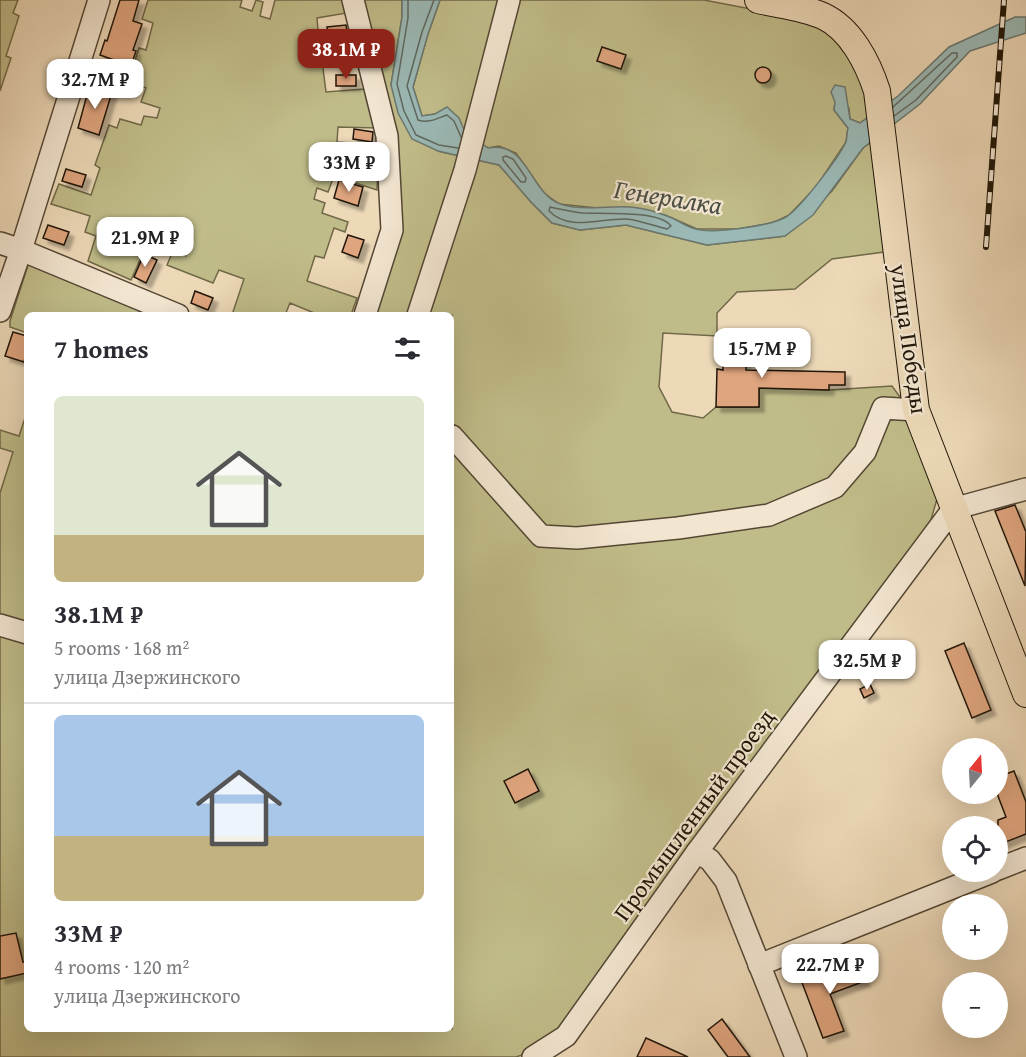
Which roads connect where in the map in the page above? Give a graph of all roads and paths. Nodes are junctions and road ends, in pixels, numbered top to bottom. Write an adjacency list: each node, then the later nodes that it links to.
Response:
1 (99, 0): 6 (street)
2 (353, 0): 9 (street)
3 (509, 0): 10 (street)
4 (758, 0): 11 (main road, улица Победы)
5 (0, 243): 6 (street)
6 (21, 250): 7 (street); 8 (street)
7 (0, 311)
8 (171, 312)
9 (366, 312)
10 (419, 312)
11 (916, 410): 12 (street); 14 (main road, улица Победы)
12 (454, 438)
13 (1026, 489): 14 (street)
14 (953, 509): 17 (main road, улица Победы); 18 (street, Промышленный проезд)
15 (0, 625): 16 (street)
16 (24, 632)
17 (1026, 694)
18 (697, 852): 22 (street); 23 (street, Промышленный проезд)
19 (1026, 858): 20 (street)
20 (1008, 865)
21 (967, 882): 22 (street)
22 (759, 965): 24 (street)
23 (533, 1057)
24 (796, 1057)

